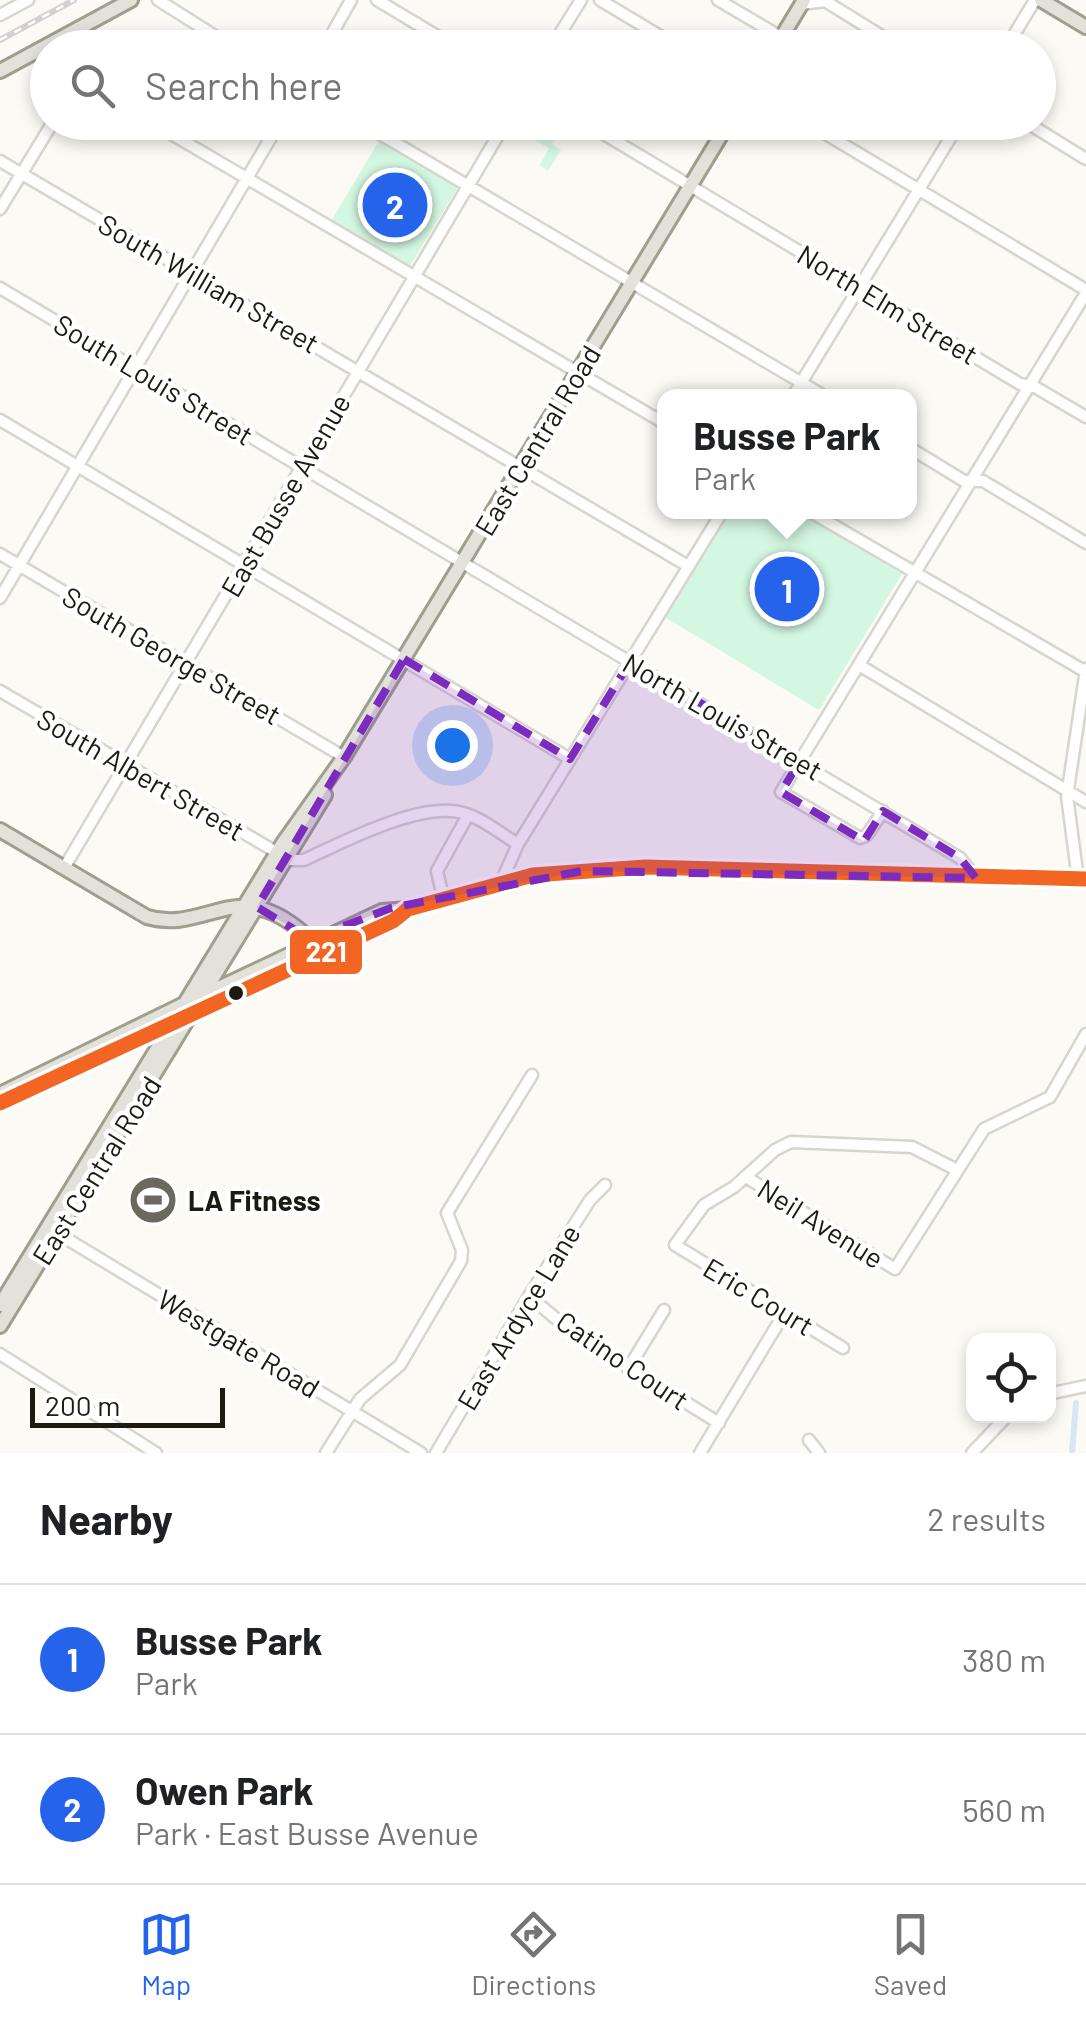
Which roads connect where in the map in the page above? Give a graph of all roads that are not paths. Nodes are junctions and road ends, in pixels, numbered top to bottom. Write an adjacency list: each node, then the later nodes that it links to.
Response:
1 (28, 0): 12 (street)
2 (131, 0): 14 (main road)
3 (158, 0): 15 (street)
4 (351, 0): 16 (street)
5 (378, 0): 17 (street)
6 (580, 0): 18 (street)
7 (600, 0): 19 (street)
8 (718, 0): 20 (street)
9 (1038, 0): 13 (main road); 23 (street)
10 (825, 1): 11 (street); 22 (street)
11 (803, 2): 21 (main road)
12 (0, 15)
13 (1086, 27)
14 (83, 30)
15 (206, 30)
16 (334, 30)
17 (427, 30)
18 (562, 30)
19 (650, 30)
20 (761, 30)
21 (786, 30)
22 (872, 30)
23 (1018, 30)
24 (30, 60): 25 (main road)
25 (0, 71)
26 (41, 140): 38 (street)
27 (181, 140): 39 (street)
28 (270, 140): 39 (street)
29 (391, 140): 40 (street)
30 (495, 140): 40 (street, East Busse Avenue)
31 (614, 140): 41 (street, North Elm Street)
32 (719, 140): 41 (main road, East Central Road)
33 (836, 140): 42 (street)
34 (949, 140): 42 (street)
35 (1056, 140): 36 (street)
36 (1086, 158)
37 (0, 161): 38 (street, South William Street)
38 (21, 174): 43 (street); 44 (street, South William Street)
39 (247, 179): 44 (street); 45 (street)
40 (467, 185): 45 (street, East Busse Avenue); 46 (street)
41 (691, 186): 46 (main road, East Central Road); 47 (street, North Elm Street)
42 (918, 190): 47 (street); 49 (street)
43 (0, 209)
44 (192, 273): 50 (street); 51 (street, South William Street)
45 (414, 277): 51 (street, East Busse Avenue); 52 (street)
46 (634, 282): 52 (main road, East Central Road); 53 (street)
47 (860, 286): 53 (street); 54 (street, North Elm Street)
48 (0, 288): 50 (street, South Louis Street)
49 (1086, 292): 54 (street)
50 (136, 367): 61 (street); 62 (street, South Louis Street)
51 (358, 371): 62 (street, East Busse Avenue); 63 (street, South William Street)
52 (578, 372): 58 (street); 63 (main road, East Central Road)
53 (801, 383): 55 (street); 56 (street)
54 (1030, 385): 57 (street, North Elm Street); 64 (street)
55 (797, 389)
56 (812, 389)
57 (1086, 417)
58 (657, 419)
59 (0, 420): 61 (street)
60 (917, 452): 64 (street)
61 (77, 466): 70 (street); 71 (street)
62 (302, 466): 69 (street, South Louis Street); 70 (street, East Busse Avenue)
63 (522, 467): 69 (main road, East Central Road); 72 (street, South William Street)
64 (973, 478): 67 (street); 73 (street)
65 (718, 519): 72 (street)
66 (823, 519): 73 (street)
67 (1086, 543)
68 (0, 554): 71 (street, South George Street)
69 (463, 562): 75 (main road, East Central Road); 76 (street, North Louis Street)
70 (244, 565): 75 (street); 77 (street, East Busse Avenue)
71 (19, 566): 74 (street); 77 (street, South George Street)
72 (688, 566): 76 (street)
73 (916, 572): 78 (street); 79 (street)
74 (0, 598)
75 (404, 659): 81 (main road, East Central Road); 82 (street)
76 (630, 662): 82 (street); 83 (street, North Louis Street)
77 (186, 664): 81 (street, South George Street); 84 (street, East Busse Avenue)
78 (859, 665): 83 (street); 85 (street)
79 (1086, 671): 85 (street)
80 (0, 691): 84 (street, South Albert Street)
81 (344, 757): 91 (main road, East Central Road)
82 (570, 760): 90 (street)
83 (800, 762): 87 (street, North Louis Street); 87 (street)
84 (125, 765): 91 (street, South Albert Street); 92 (street, East Busse Avenue)
85 (1067, 791): 86 (street); 94 (street)
86 (1086, 802)
87 (883, 811): 93 (street, North Louis Street)
88 (468, 815): 90 (street); 91 (street); 96 (street)
89 (0, 830): 92 (main road)
90 (518, 844): 95 (street)
91 (281, 856): 97 (main road, East Central Road)
92 (64, 868): 99 (main road)
93 (976, 878): 94 (main road); 95 (main road)
94 (1082, 879)
95 (501, 882): 96 (main road)
96 (443, 897): 98 (main road)
97 (251, 906): 99 (main road); 100 (main road, East Central Road); 101 (main road); 102 (main road, East Central Road)
98 (408, 909): 101 (main road); 102 (main road)
99 (212, 910): 100 (main road)
100 (230, 930): 102 (main road, East Central Road)
101 (313, 942): 102 (main road)
102 (188, 1008): 104 (main road); 105 (main road, East Central Road); 107 (main road); 112 (main road, East Central Road)
103 (1086, 1034): 109 (street)
104 (86, 1062): 105 (main road); 108 (main road)
105 (148, 1062): 114 (main road, East Central Road)
106 (532, 1075): 123 (street)
107 (0, 1094)
108 (0, 1104)
109 (955, 1170): 110 (street); 110 (street, Neil Avenue)
110 (746, 1176): 116 (street, Eric Court)
111 (605, 1185): 113 (street, East Ardyce Lane)
112 (57, 1233): 117 (main road, East Central Road); 123 (street, Westgate Road)
113 (529, 1296): 120 (street, Catino Court); 130 (street, East Ardyce Lane)
114 (0, 1305)
115 (664, 1310): 120 (street)
116 (785, 1312): 118 (street, Eric Court); 124 (street)
117 (0, 1326)
118 (843, 1348)
119 (0, 1354): 127 (street)
120 (628, 1369): 124 (street, Catino Court)
121 (1086, 1386): 122 (street)
122 (1056, 1392)
123 (352, 1411): 128 (street); 129 (street, Westgate Road)
124 (718, 1423): 131 (street)
125 (1000, 1423): 133 (street)
126 (809, 1440): 132 (street)
127 (156, 1453)
128 (326, 1453)
129 (421, 1453)
130 (436, 1453)
131 (700, 1453)
132 (819, 1453)
133 (972, 1453)

